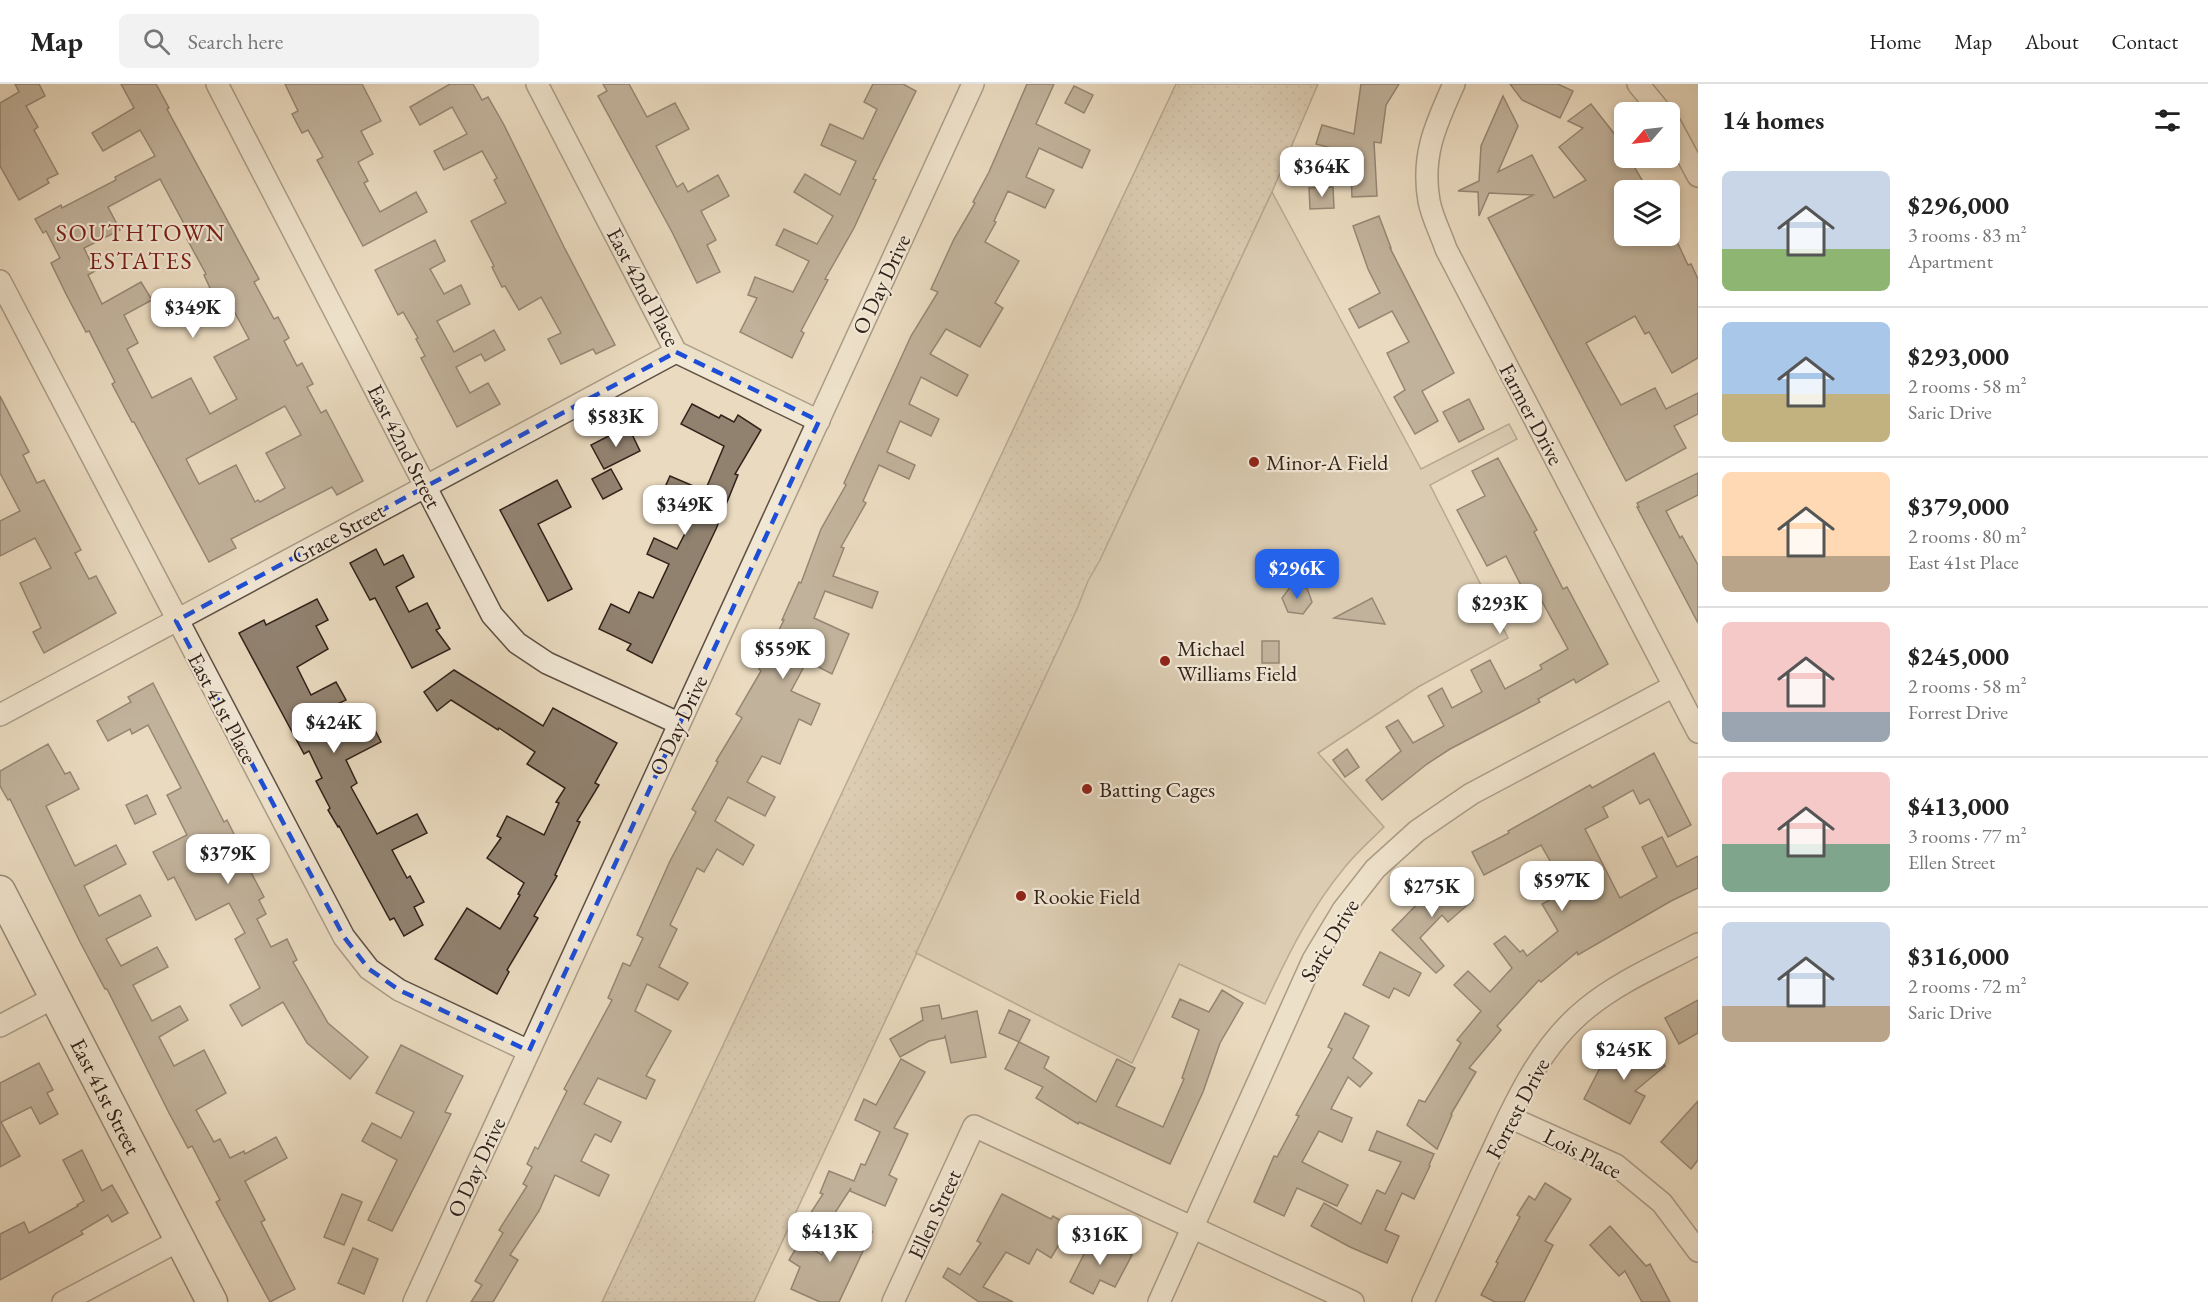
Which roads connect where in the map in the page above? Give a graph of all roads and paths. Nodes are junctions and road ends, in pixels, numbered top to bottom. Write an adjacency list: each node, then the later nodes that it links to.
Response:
1 (217, 84): 12 (street, East 42nd Street)
2 (537, 84): 10 (street, East 42nd Place)
3 (973, 84): 11 (street, O Day Drive)
4 (1454, 84): 14 (street, Farmer Drive)
5 (1638, 84): 6 (street)
6 (1653, 102)
7 (1680, 143): 8 (street)
8 (1698, 176)
9 (0, 281): 13 (street, East 41st Place)
10 (676, 352): 11 (street, East 42nd Place); 12 (street, Grace Street)
11 (819, 420): 16 (street, O Day Drive)
12 (425, 485): 13 (street, Grace Street); 16 (street, East 42nd Street)
13 (176, 621): 15 (street, Grace Street); 22 (street, East 41st Place)
14 (1674, 686): 17 (street, Farmer Drive); 24 (street, Saric Drive)
15 (0, 715)
16 (678, 723): 22 (street, O Day Drive)
17 (1698, 732)
18 (0, 891): 20 (street, East 41st Street)
19 (1698, 944): 23 (street, Forrest Drive)
20 (55, 997): 21 (street); 25 (street, East 41st Street)
21 (0, 1026)
22 (529, 1052): 29 (street, O Day Drive)
23 (1509, 1117): 26 (street, Lois Place); 33 (street, Forrest Drive)
24 (1194, 1228): 30 (street, Ellen Street); 31 (street, Saric Drive); 32 (street)
25 (180, 1240): 27 (street); 28 (street, East 41st Street)
26 (1698, 1251)
27 (63, 1302)
28 (212, 1302)
29 (414, 1302)
30 (893, 1302)
31 (1159, 1302)
32 (1353, 1302)
33 (1423, 1302)

